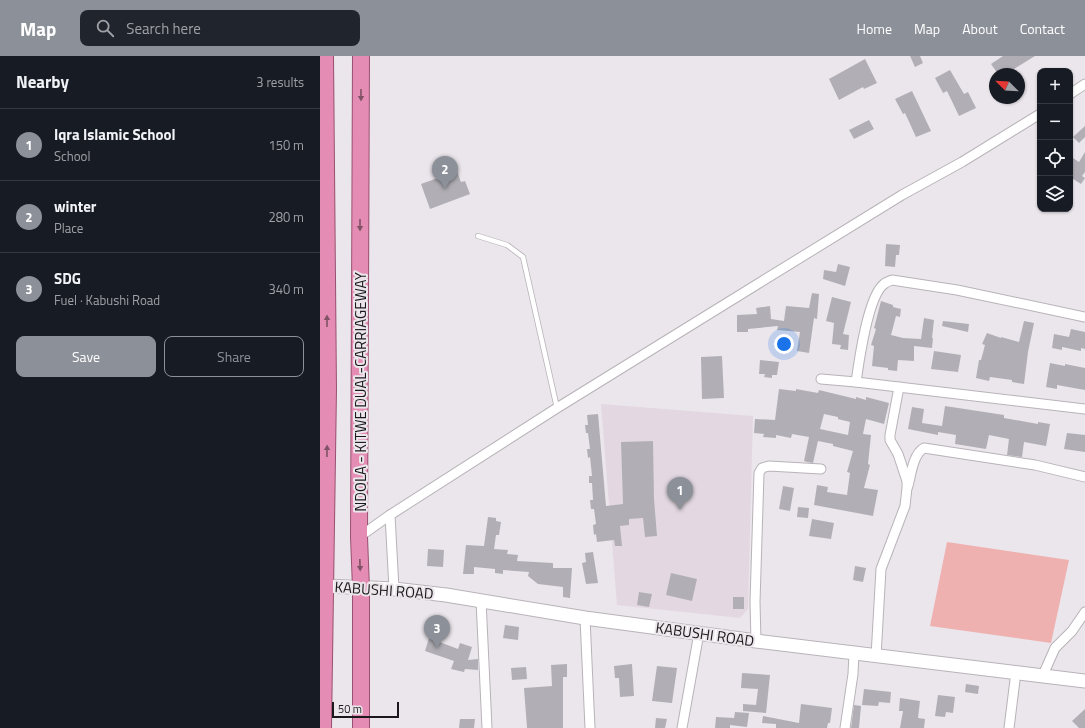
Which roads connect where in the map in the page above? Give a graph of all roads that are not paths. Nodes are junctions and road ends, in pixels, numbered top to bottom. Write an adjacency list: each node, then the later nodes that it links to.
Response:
1 (325, 56): 6 (highway)
2 (361, 56): 18 (highway, NDOLA - KITWE DUAL-CARRIAGEWAY, one-way to 18)
3 (1085, 84): 4 (street)
4 (1073, 92)
5 (1037, 116): 12 (street)
6 (323, 143): 19 (highway, one-way to 6)
7 (478, 236): 12 (lane)
8 (1085, 317): 10 (street)
9 (821, 379): 10 (street)
10 (856, 382): 11 (street)
11 (899, 387): 13 (street); 16 (street)
12 (557, 408): 17 (street)
13 (1085, 409)
14 (821, 469): 26 (street)
15 (1085, 476): 16 (street)
16 (907, 488): 28 (street)
17 (390, 515): 18 (street); 21 (street)
18 (359, 537): 20 (highway, NDOLA - KITWE DUAL-CARRIAGEWAY, one-way to 20)
19 (323, 587): 20 (main road, KABUSHI ROAD); 32 (highway)
20 (361, 588): 21 (main road, KABUSHI ROAD); 33 (highway, NDOLA - KITWE DUAL-CARRIAGEWAY)
21 (394, 590): 22 (main road, KABUSHI ROAD)
22 (481, 600): 24 (main road, KABUSHI ROAD); 34 (street)
23 (1085, 612): 30 (street)
24 (585, 618): 25 (main road, KABUSHI ROAD); 35 (street)
25 (699, 633): 26 (main road, KABUSHI ROAD); 36 (street)
26 (756, 641): 27 (main road, KABUSHI ROAD)
27 (854, 653): 28 (main road, KABUSHI ROAD); 37 (street)
28 (876, 656): 29 (main road, KABUSHI ROAD)
29 (1016, 672): 30 (main road, KABUSHI ROAD); 38 (street)
30 (1043, 676): 31 (main road, KABUSHI ROAD)
31 (1085, 681)
32 (322, 728)
33 (361, 728)
34 (487, 728)
35 (590, 728)
36 (682, 728)
37 (845, 728)
38 (1009, 728)

